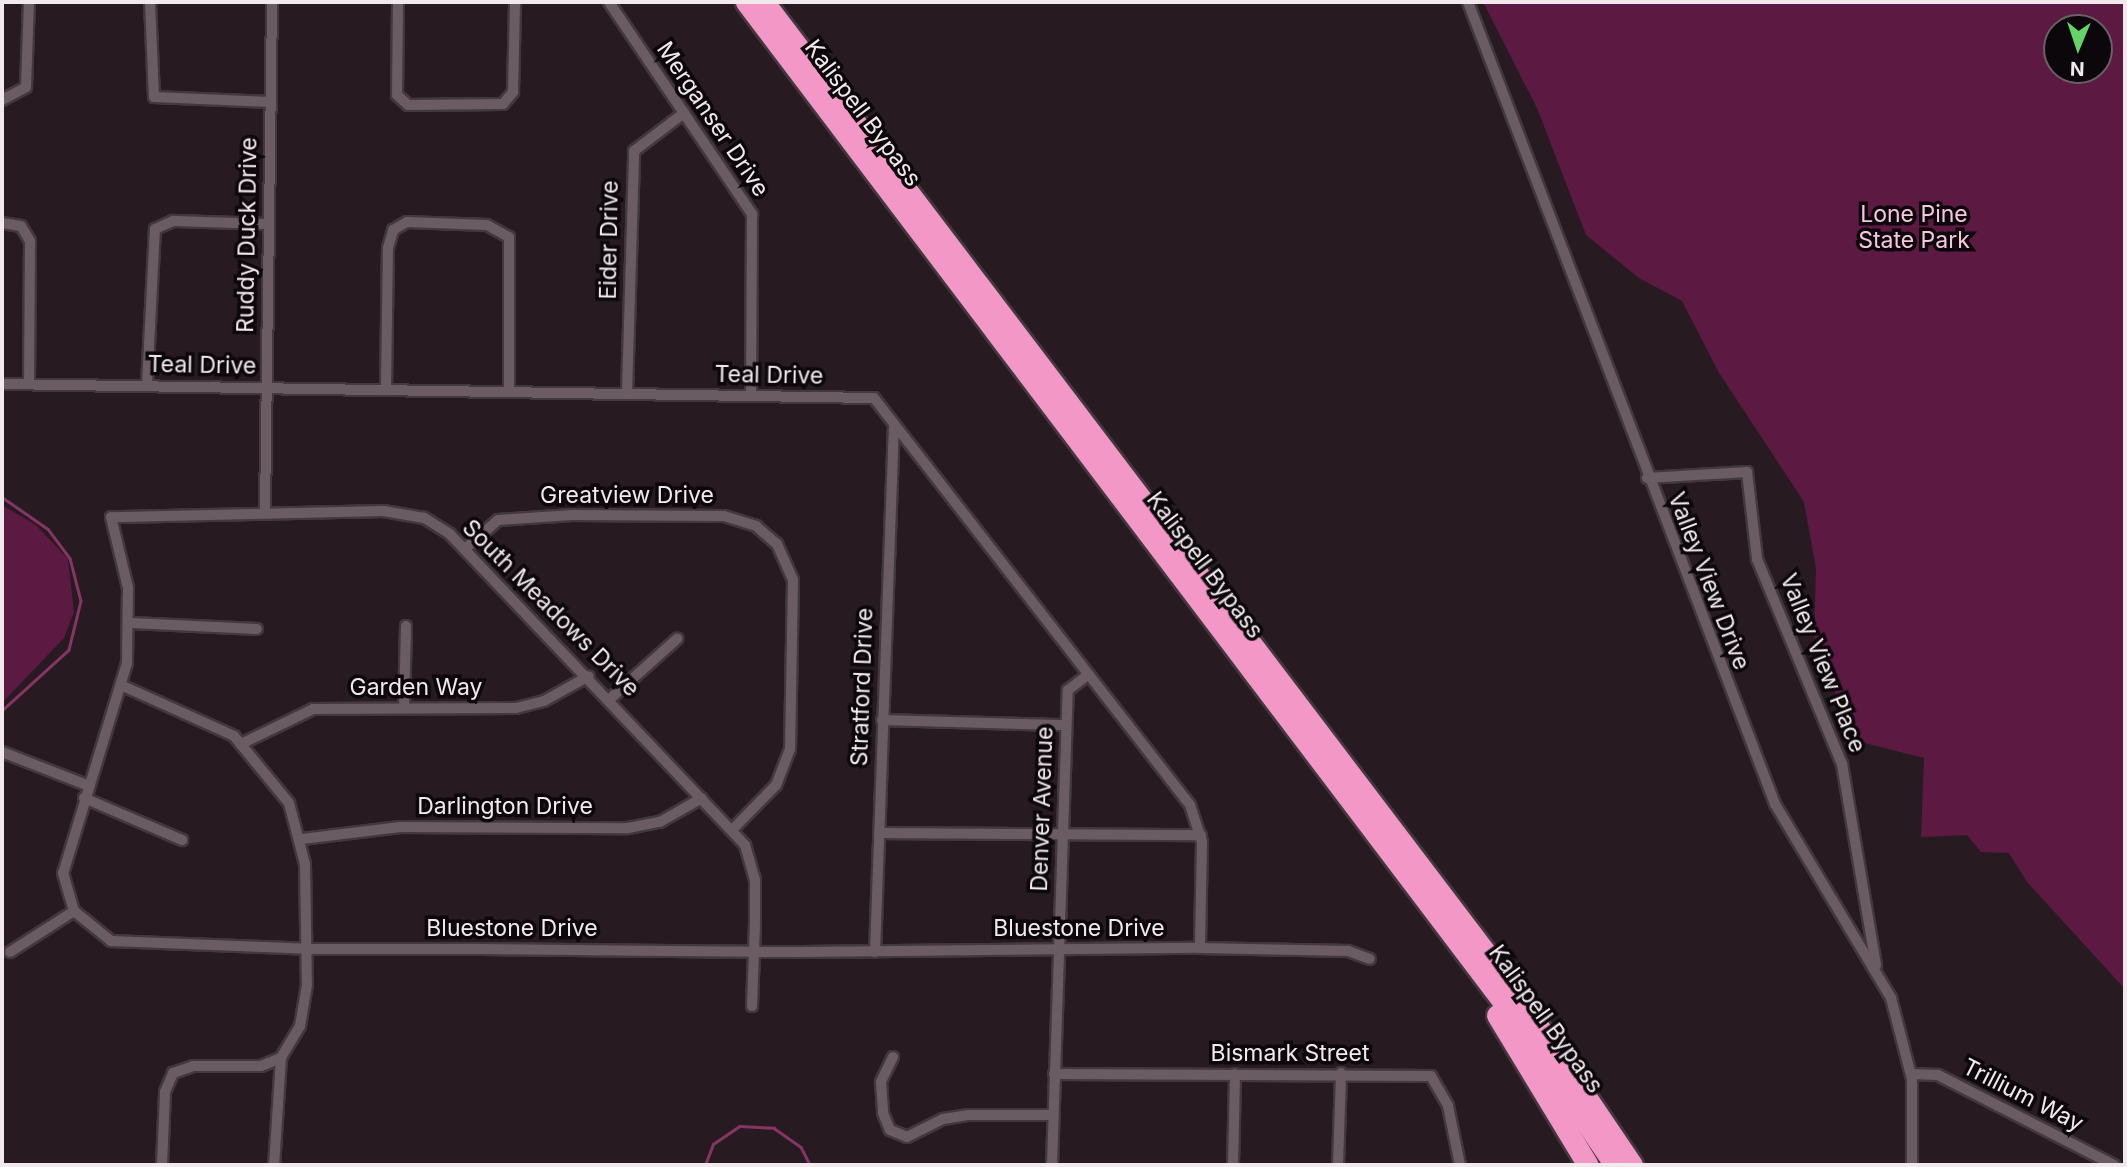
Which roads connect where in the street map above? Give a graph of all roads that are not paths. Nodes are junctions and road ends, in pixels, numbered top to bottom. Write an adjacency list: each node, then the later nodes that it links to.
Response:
1 (29, 2): 10 (street)
2 (150, 2): 11 (street)
3 (272, 2): 11 (street, Ruddy Duck Drive)
4 (398, 2): 5 (street)
5 (515, 2)
6 (609, 2): 12 (street, Merganser Drive)
7 (746, 2): 50 (highway, Kalispell Bypass)
8 (765, 2): 75 (highway, Kalispell Bypass)
9 (1468, 2): 24 (street, Valley View Drive)
10 (2, 100)
11 (270, 102): 14 (street, Ruddy Duck Drive)
12 (684, 113): 21 (street, Eider Drive); 22 (street, Merganser Drive)
13 (2, 223): 16 (street)
14 (268, 224): 17 (street); 18 (street, Ruddy Duck Drive)
15 (2, 384): 16 (street, Teal Drive)
16 (29, 384): 17 (street, Teal Drive)
17 (147, 385): 18 (street, Teal Drive)
18 (267, 387): 19 (street, Teal Drive); 25 (street, Ruddy Duck Drive)
19 (386, 388): 20 (street, Teal Drive); 20 (street)
20 (509, 391): 21 (street, Teal Drive)
21 (627, 393): 22 (street, Teal Drive)
22 (751, 395): 23 (street, Teal Drive)
23 (894, 424): 31 (street, Teal Drive); 36 (street, Stratford Drive)
24 (1647, 478): 58 (street, Valley View Drive); 58 (street, Valley View Place)
25 (265, 511): 26 (street, South Meadows Drive); 27 (street, South Meadows Drive)
26 (465, 549): 32 (street, South Meadows Drive); 43 (street, Greatview Drive)
27 (132, 623): 29 (street); 33 (street)
28 (406, 626): 35 (street)
29 (257, 629)
30 (677, 639): 34 (street)
31 (1089, 674): 37 (street, Denver Avenue); 46 (street, Teal Drive)
32 (589, 676): 34 (street, South Meadows Drive); 35 (street, Garden Way)
33 (123, 686): 38 (street); 40 (street)
34 (611, 698): 42 (street, South Meadows Drive)
35 (404, 708): 38 (street, Garden Way)
36 (882, 720): 37 (street); 45 (street, Stratford Drive)
37 (1066, 725): 44 (street, Denver Avenue)
38 (243, 743): 47 (street)
39 (2, 752): 40 (street)
40 (89, 786): 41 (street)
41 (84, 798): 48 (street); 49 (street)
42 (702, 798): 43 (street, South Meadows Drive); 47 (street, Darlington Drive)
43 (733, 829): 55 (street, South Meadows Drive)
44 (1062, 832): 45 (street); 46 (street); 53 (street, Denver Avenue)
45 (879, 833): 56 (street, Stratford Drive)
46 (1201, 835): 51 (street, Teal Drive)
47 (302, 839): 52 (street)
48 (182, 840)
49 (74, 911): 52 (street, Bluestone Drive); 54 (street)
50 (1443, 922): 73 (highway); 74 (highway, Kalispell Bypass)
51 (1200, 948): 53 (street, Bluestone Drive); 57 (street, Bluestone Drive)
52 (307, 949): 55 (street, Bluestone Drive); 61 (street)
53 (1058, 950): 56 (street, Bluestone Drive); 63 (street, Denver Avenue)
54 (10, 952)
55 (754, 952): 56 (street, Bluestone Drive); 59 (street, South Meadows Drive)
56 (875, 952)
57 (1370, 959)
58 (1877, 971): 65 (street, Valley View Drive)
59 (752, 1006)
60 (893, 1057): 66 (street)
61 (281, 1058): 67 (street); 68 (street)
62 (1340, 1073): 64 (street, Bismark Street); 71 (street); 72 (street, Bismark Street)
63 (1054, 1074): 64 (street, Bismark Street); 66 (street, Denver Avenue)
64 (1235, 1074): 70 (street)
65 (1911, 1074): 76 (street, Valley View Drive); 77 (street, Trillium Way)
66 (1053, 1115): 69 (street, Denver Avenue)
67 (162, 1165)
68 (274, 1165)
69 (1052, 1165)
70 (1233, 1165)
71 (1338, 1165)
72 (1460, 1165)
73 (1588, 1165)
74 (1615, 1165)
75 (1632, 1165)
76 (1912, 1165)
77 (2114, 1165)

